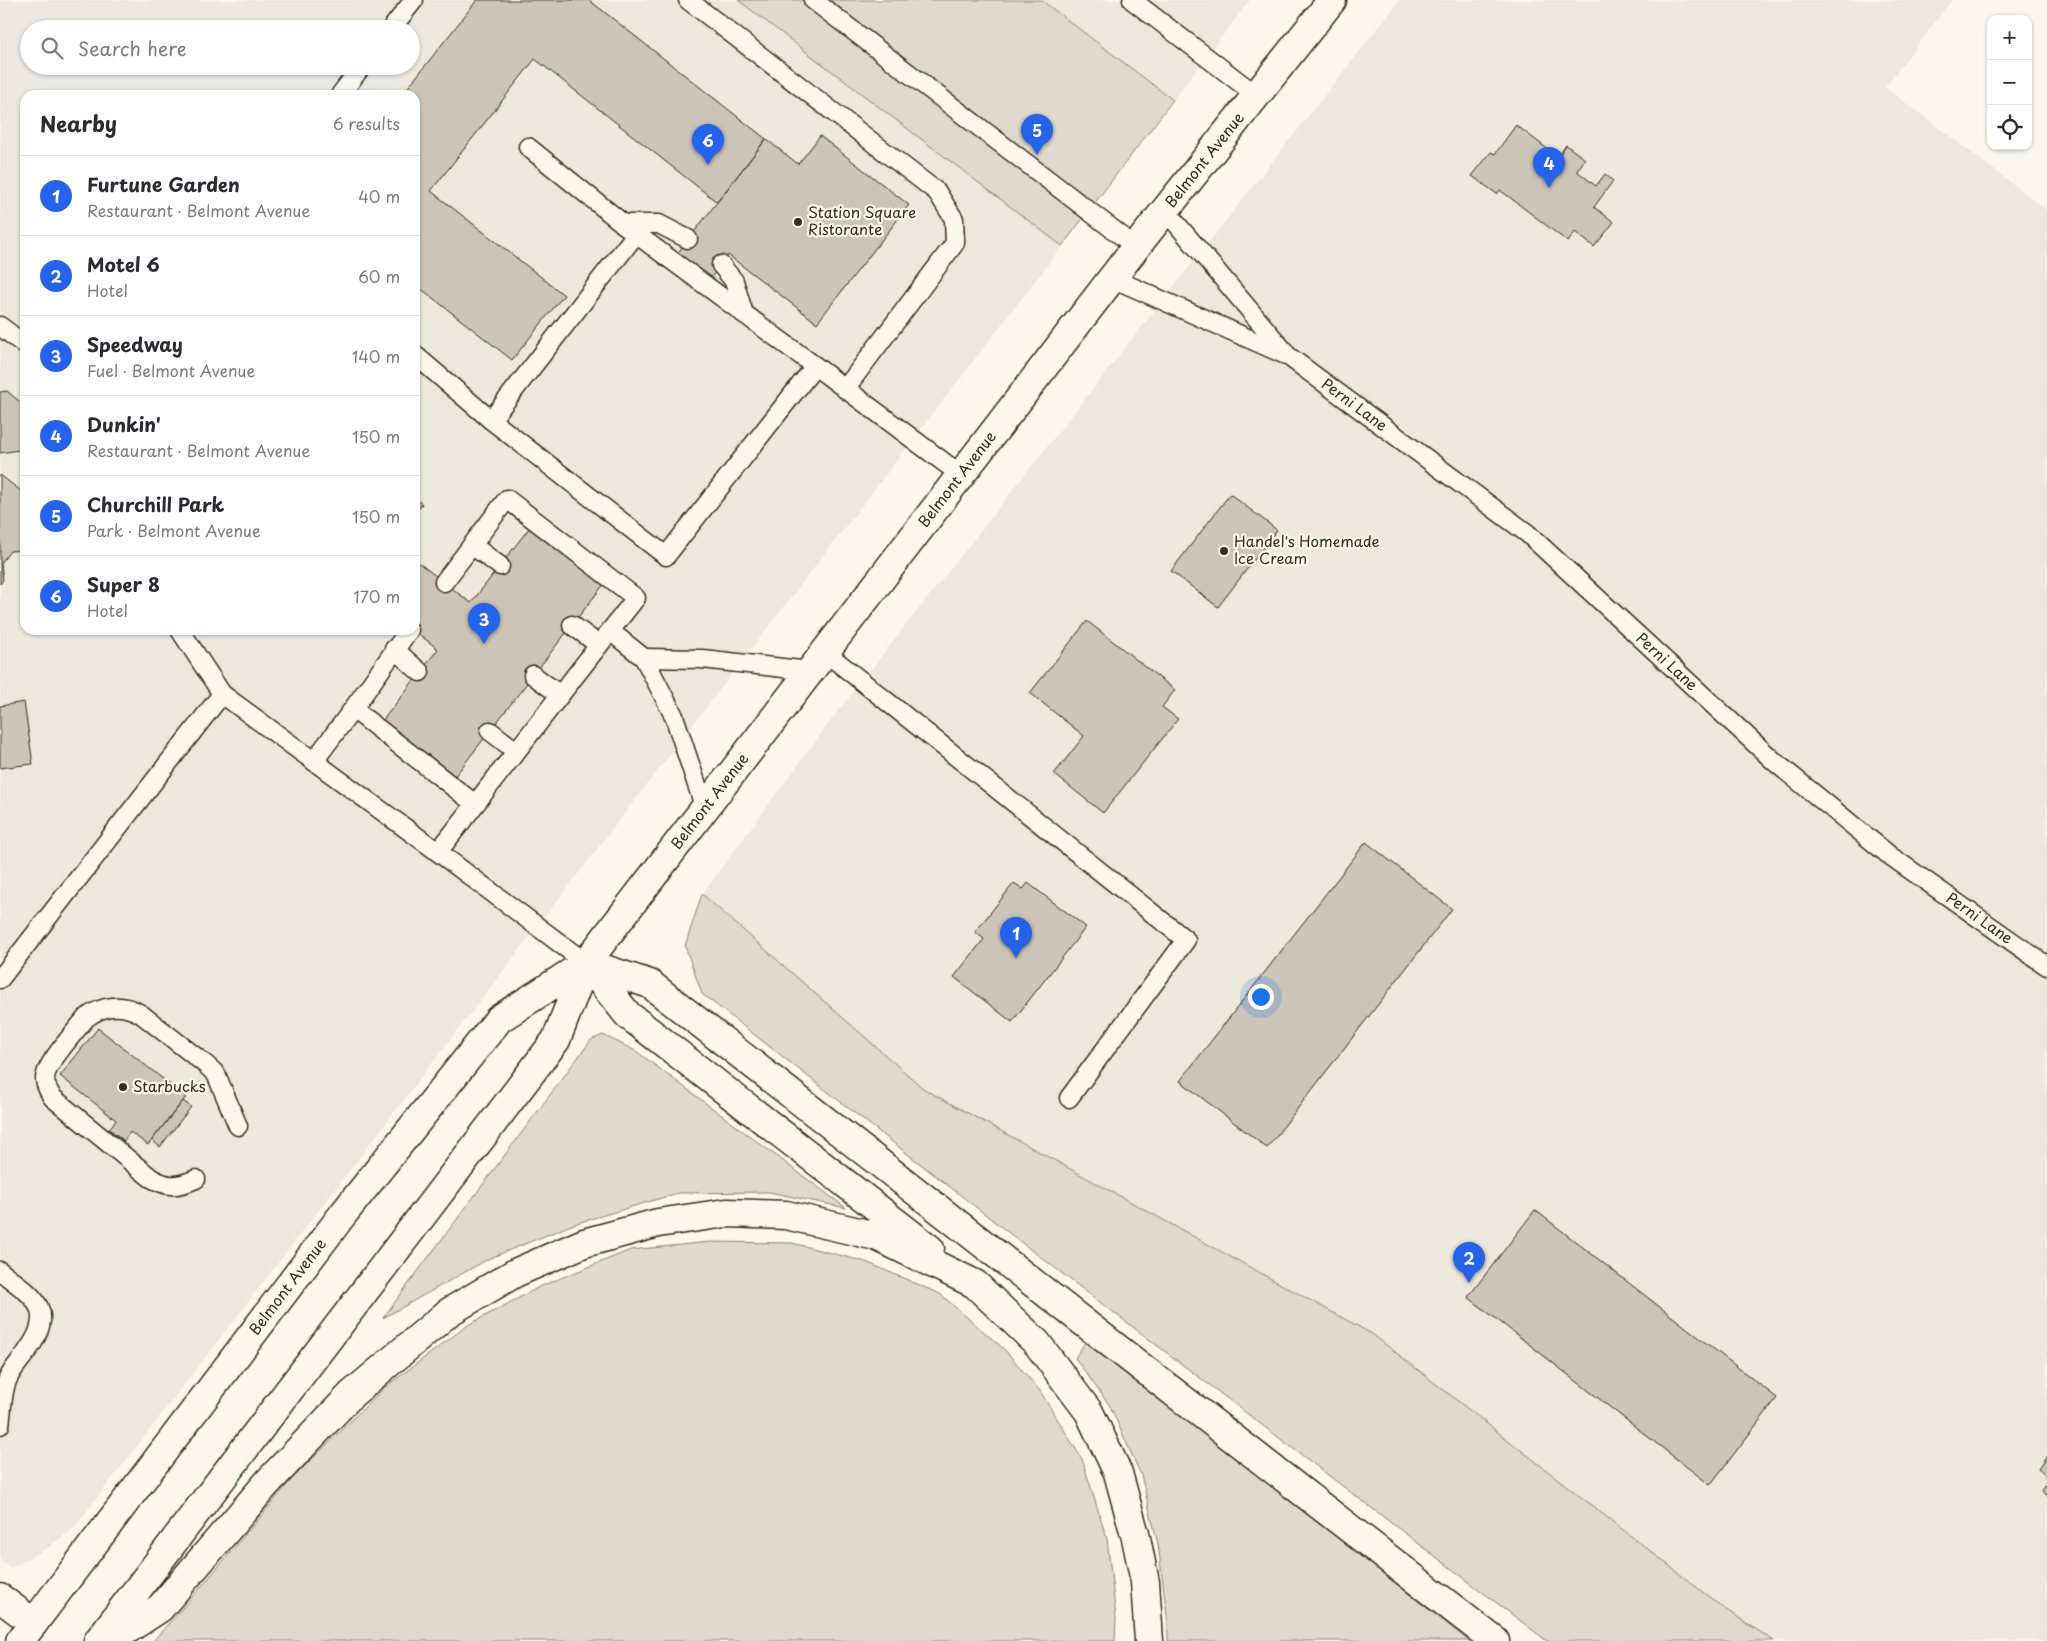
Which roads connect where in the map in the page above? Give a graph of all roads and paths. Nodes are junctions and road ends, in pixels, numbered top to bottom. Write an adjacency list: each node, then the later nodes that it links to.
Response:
1 (414, 0): 6 (lane)
2 (688, 0): 23 (lane)
3 (813, 0): 14 (lane)
4 (1132, 0): 9 (lane)
5 (1332, 0): 9 (main road, Belmont Avenue)
6 (399, 20)
7 (355, 75): 8 (lane)
8 (344, 90)
9 (1256, 95): 11 (main road, Belmont Avenue)
10 (528, 148): 12 (lane)
11 (1165, 210): 14 (main road, Belmont Avenue); 20 (lane)
12 (630, 229): 13 (lane); 17 (lane); 24 (lane)
13 (688, 239)
14 (1136, 247): 16 (main road, Belmont Avenue)
15 (721, 265): 17 (lane)
16 (1112, 278): 20 (lane); 25 (main road, Belmont Avenue)
17 (744, 314): 22 (lane)
18 (0, 326): 19 (lane)
19 (20, 340)
20 (1288, 356): 49 (lane, Perni Lane)
21 (420, 360): 24 (lane)
22 (815, 366): 23 (lane); 24 (lane)
23 (845, 389): 25 (lane)
24 (491, 420)
25 (961, 475): 36 (main road, Belmont Avenue)
26 (472, 545): 27 (lane); 28 (lane); 30 (lane)
27 (500, 566)
28 (444, 582)
29 (572, 625): 33 (lane)
30 (610, 631): 33 (lane); 35 (lane)
31 (183, 635): 39 (lane)
32 (404, 635): 34 (lane)
33 (599, 645): 40 (lane)
34 (394, 649): 37 (lane); 41 (lane)
35 (644, 658): 36 (lane); 46 (lane)
36 (817, 662): 46 (main road, Belmont Avenue); 51 (lane)
37 (420, 672)
38 (533, 675): 40 (lane)
39 (222, 694): 44 (lane); 50 (lane)
40 (560, 695): 43 (lane)
41 (353, 709): 44 (lane); 45 (lane)
42 (490, 730): 43 (lane)
43 (516, 751): 45 (lane)
44 (314, 761): 47 (lane)
45 (475, 804): 47 (lane)
46 (704, 809): 48 (main road, Belmont Avenue)
47 (438, 852): 48 (lane)
48 (586, 963): 55 (main road); 58 (main road, Belmont Avenue); 59 (main road, Belmont Avenue); 62 (main road)
49 (2047, 966)
50 (0, 979)
51 (1069, 1098)
52 (238, 1126): 53 (lane)
53 (196, 1179)
54 (0, 1271): 56 (lane)
55 (975, 1284): 60 (main road); 61 (main road)
56 (0, 1425)
57 (0, 1598): 58 (main road)
58 (27, 1632)
59 (98, 1641)
60 (110, 1641)
61 (1149, 1641)
62 (1495, 1641)

